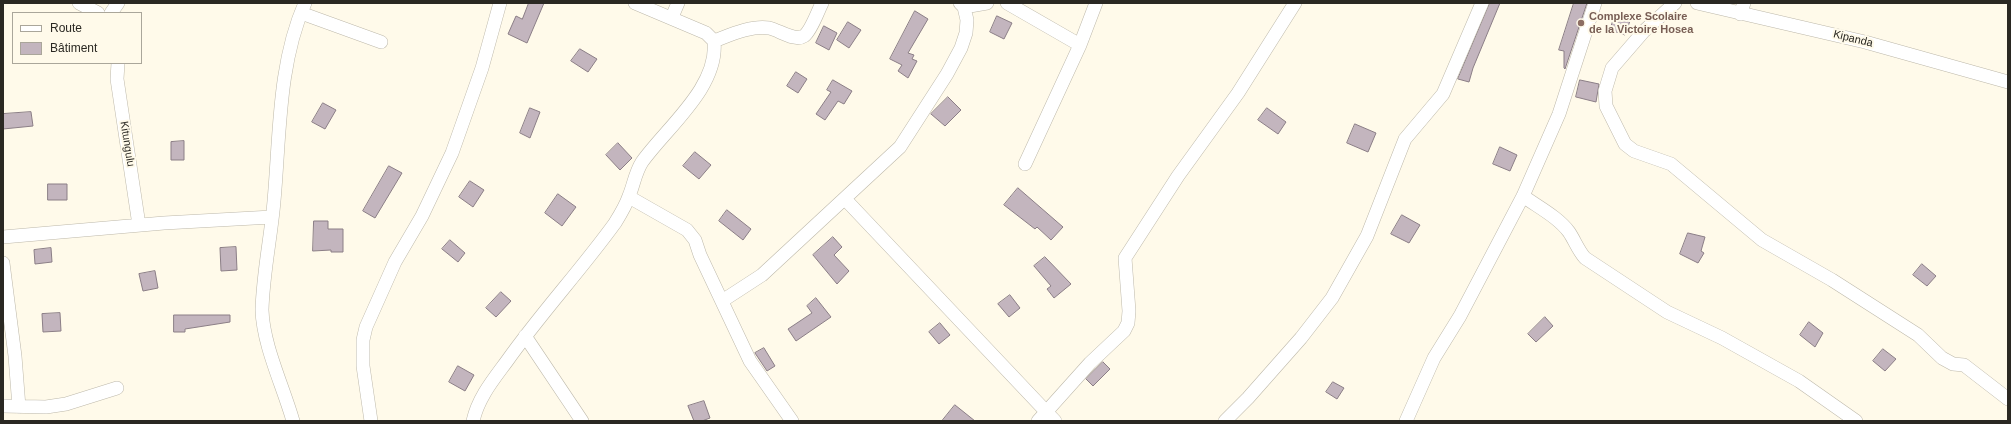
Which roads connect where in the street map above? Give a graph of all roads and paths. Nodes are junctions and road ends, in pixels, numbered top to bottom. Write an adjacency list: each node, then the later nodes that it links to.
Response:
1 (79, 3): 18 (street)
2 (118, 3): 19 (street)
3 (500, 3): 42 (street)
4 (635, 3): 20 (street)
5 (678, 3): 20 (street)
6 (822, 3): 21 (street)
7 (987, 3): 15 (street)
8 (1007, 3): 23 (street)
9 (1096, 3): 23 (street)
10 (1295, 3): 40 (street)
11 (1482, 3): 46 (street)
12 (1595, 3): 27 (street)
13 (1675, 3): 37 (street)
14 (1697, 3): 17 (street, Kipanda)
15 (962, 5): 29 (street)
16 (303, 8): 22 (street); 30 (street)
17 (1742, 9): 25 (street, Kipanda)
18 (96, 12)
19 (111, 12)
20 (672, 18): 21 (street)
21 (714, 41): 28 (street)
22 (381, 42)
23 (1080, 45): 26 (street)
24 (118, 64): 31 (street, Kitungulu)
25 (2008, 82)
26 (1025, 164)
27 (1523, 196): 47 (street); 48 (street)
28 (629, 197): 34 (street); 35 (street)
29 (845, 199): 34 (street); 40 (street)
30 (272, 217): 31 (street); 41 (street)
31 (139, 225): 32 (street)
32 (3, 237)
33 (3, 263): 39 (street)
34 (722, 301): 45 (street)
35 (525, 336): 43 (street); 44 (street)
36 (117, 388): 39 (street)
37 (2008, 399)
38 (3, 406): 39 (street)
39 (19, 407)
40 (1046, 418)
41 (293, 421)
42 (370, 421)
43 (473, 421)
44 (582, 421)
45 (792, 421)
46 (1226, 421)
47 (1406, 421)
48 (1856, 421)

